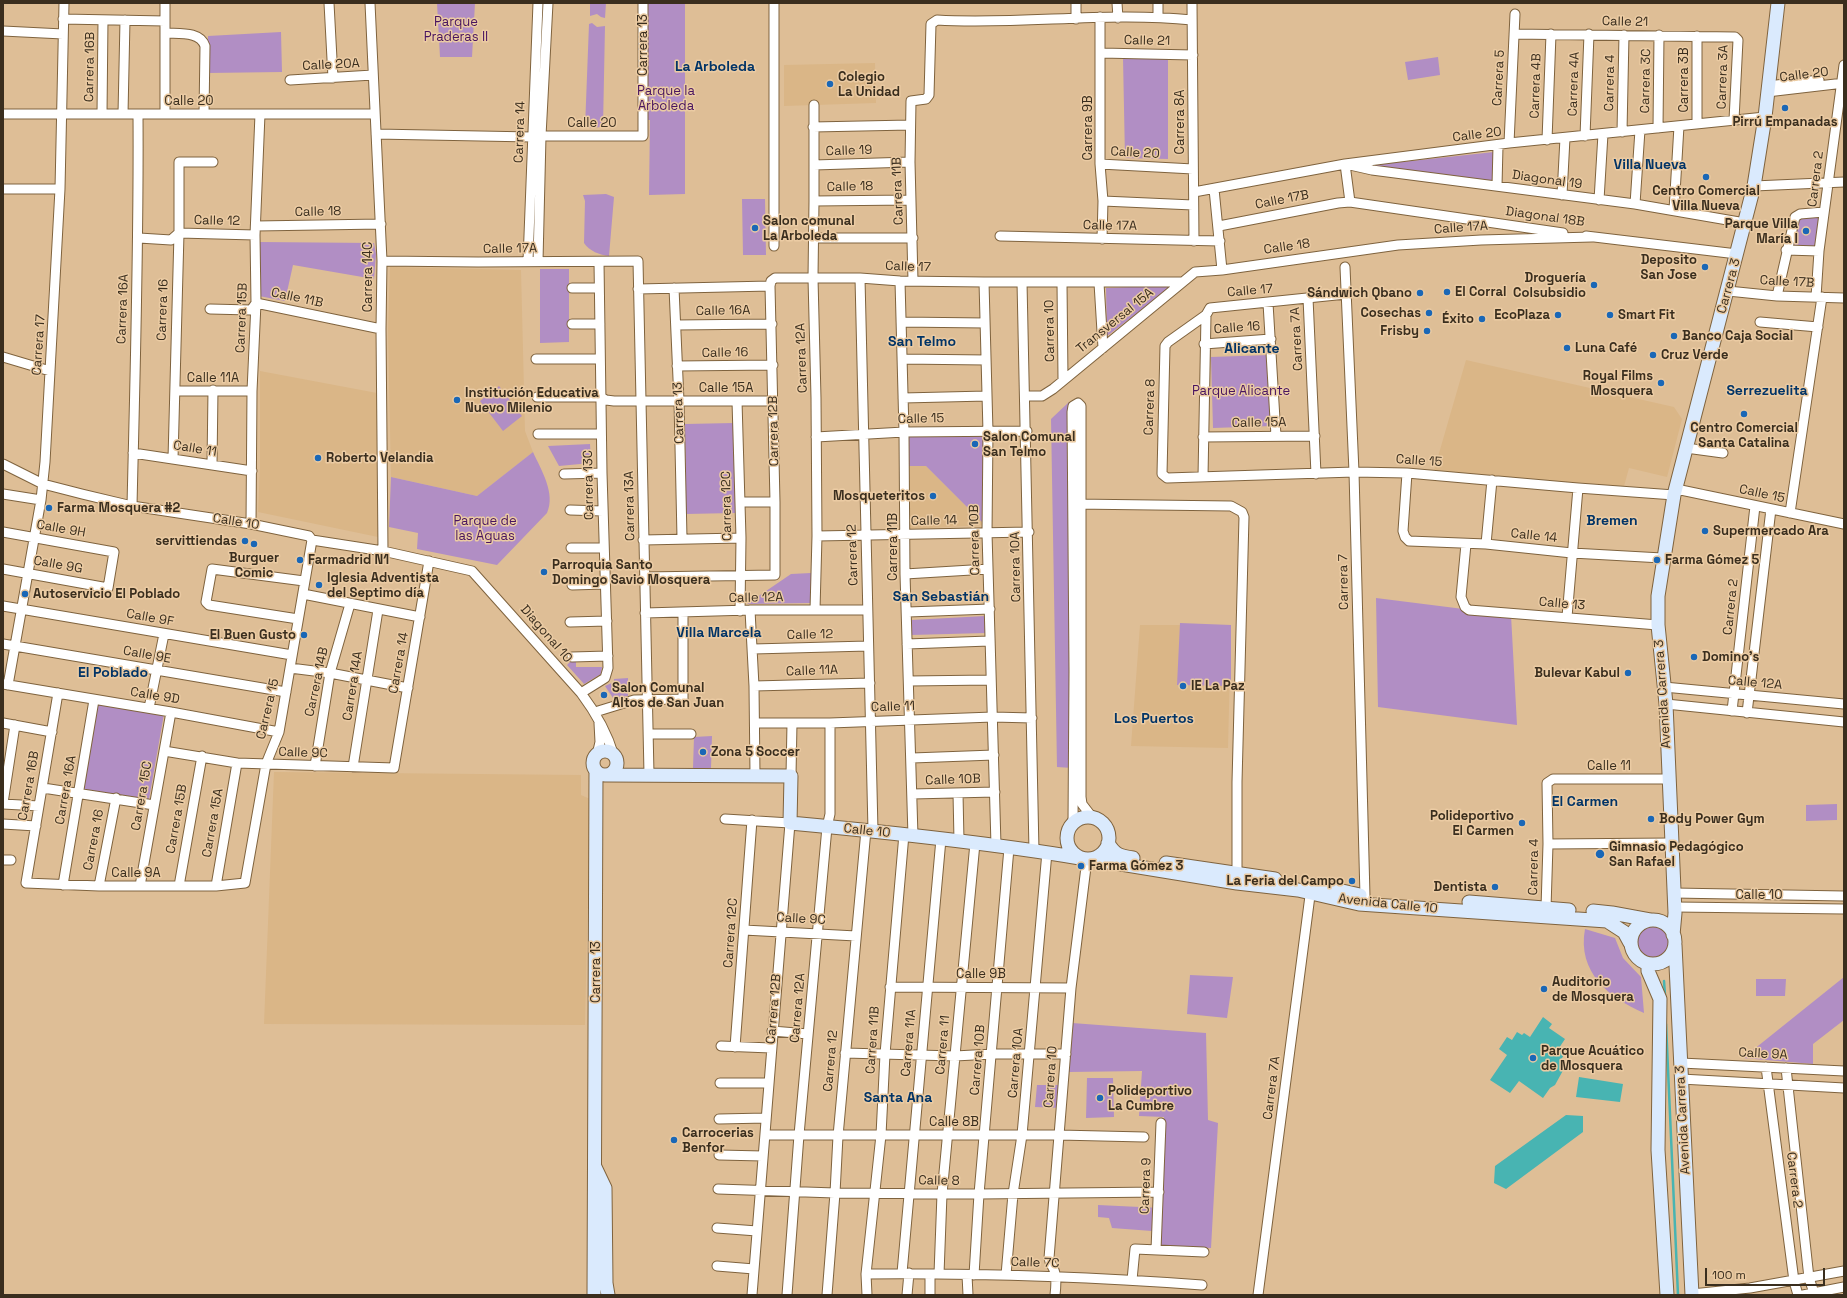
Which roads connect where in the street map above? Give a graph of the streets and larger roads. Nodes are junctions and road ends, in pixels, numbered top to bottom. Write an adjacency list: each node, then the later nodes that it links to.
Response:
1 (64, 3): 18 (street, Carrera 17)
2 (165, 3): 23 (street)
3 (329, 3): 38 (street)
4 (370, 3): 37 (street, Carrera 14C)
5 (538, 3): 63 (street, Carrera 14)
6 (548, 3): 63 (street, Carrera 14)
7 (643, 3): 64 (street, Carrera 13)
8 (774, 3): 107 (street)
9 (1076, 3): 19 (street)
10 (1117, 3): 17 (street)
11 (1158, 3): 15 (street)
12 (1192, 3): 22 (street, Carrera 8A)
13 (1778, 3): 41 (street, Carrera 3)
14 (1515, 14): 27 (street, Carrera 5)
15 (1158, 16): 17 (street); 22 (street)
16 (1100, 17): 17 (street); 19 (street); 34 (street, Carrera 9B)
17 (1118, 18)
18 (63, 19): 20 (street); 26 (street, Carrera 17)
19 (1076, 19): 55 (street, Carrera 11B)
20 (103, 20): 21 (street); 44 (street, Carrera 16B)
21 (125, 20): 23 (street); 45 (street)
22 (1192, 20): 35 (street, Carrera 8A)
23 (165, 21): 25 (street)
24 (3, 31): 26 (street)
25 (165, 33): 47 (street); 48 (street)
26 (63, 34): 51 (street, Carrera 17)
27 (1514, 34): 28 (street, Calle 21); 68 (street, Carrera 5)
28 (1551, 34): 29 (street, Calle 21); 67 (street, Carrera 4B)
29 (1589, 34): 30 (street, Calle 21); 65 (street, Carrera 4A)
30 (1624, 35): 31 (street, Calle 21); 60 (street, Carrera 4)
31 (1659, 35): 32 (street, Calle 21); 58 (street, Carrera 3C)
32 (1697, 36): 33 (street, Calle 21); 54 (street, Carrera 3B)
33 (1735, 37): 53 (street, Carrera 3A)
34 (1101, 53): 35 (street, Calle 21); 72 (street, Carrera 9B)
35 (1193, 55): 75 (street, Carrera 8A)
36 (1844, 65): 40 (street, Carrera 2)
37 (373, 76): 38 (street, Calle 20A); 50 (street, Carrera 14C)
38 (334, 78): 39 (street, Calle 20A)
39 (290, 80)
40 (1843, 80): 41 (street, Calle 20); 76 (street, Carrera 2)
41 (1767, 89): 52 (street, Carrera 3)
42 (814, 105): 57 (street, Carrera 12A)
43 (3, 114): 51 (street, Calle 20)
44 (102, 114): 45 (street, Calle 20); 51 (street, Calle 20)
45 (123, 114): 46 (street, Calle 20)
46 (138, 114): 47 (street, Calle 20); 101 (street, Carrera 16A)
47 (165, 114): 48 (street, Calle 20)
48 (204, 114): 49 (street, Calle 20)
49 (260, 114): 50 (street, Calle 20); 97 (street, Carrera 15B)
50 (375, 114): 61 (street, Carrera 14C)
51 (62, 115): 81 (street, Carrera 17)
52 (1765, 117): 53 (street, Calle 20); 79 (street, Carrera 3)
53 (1734, 120): 54 (street, Calle 20)
54 (1697, 124): 56 (street, Calle 20)
55 (910, 125): 57 (street); 71 (street, Carrera 11B)
56 (1679, 126): 58 (street, Calle 20); 92 (street)
57 (813, 127): 74 (street, Carrera 12A)
58 (1658, 128): 59 (street, Calle 20)
59 (1640, 130): 60 (street, Calle 20); 90 (street)
60 (1622, 132): 62 (street, Calle 20)
61 (376, 134): 63 (street, Calle 20); 95 (street, Carrera 14C)
62 (1603, 134): 65 (street, Calle 20); 86 (street)
63 (537, 136): 64 (street, Calle 20); 113 (street, Carrera 14); 114 (street, Carrera 14)
64 (643, 136)
65 (1585, 136): 66 (street, Calle 20)
66 (1565, 138): 67 (street, Calle 20); 84 (street)
67 (1546, 140): 68 (street, Calle 20)
68 (1509, 143): 69 (street, Calle 20)
69 (1498, 146): 73 (street, Calle 20); 78 (street)
70 (213, 162): 98 (street, Carrera 16)
71 (910, 162): 74 (street, Calle 19); 85 (street, Carrera 11B)
72 (1100, 164): 75 (street, Calle 20); 88 (street, Carrera 9B)
73 (1345, 164): 78 (street, Diagonal 19); 82 (street, Calle 20); 89 (street)
74 (814, 165): 87 (street, Carrera 12A)
75 (1193, 169): 83 (street, Carrera 8A)
76 (1829, 182): 77 (street); 79 (street); 93 (street, Carrera 2)
77 (1844, 182)
78 (1497, 186): 84 (street, Diagonal 19)
79 (1754, 186): 94 (street, Carrera 3)
80 (3, 189): 81 (street)
81 (60, 189): 163 (street, Carrera 17)
82 (1214, 189): 83 (street, Calle 20); 96 (street)
83 (1194, 192): 91 (street, Carrera 8A)
84 (1562, 195): 86 (street, Diagonal 19)
85 (910, 200): 87 (street, Calle 18); 103 (street, Carrera 11B)
86 (1599, 200): 90 (street, Diagonal 19)
87 (814, 201): 102 (street, Carrera 12A)
88 (1103, 201): 91 (street); 104 (street, Carrera 9B)
89 (1350, 202): 96 (street, Calle 17B); 100 (street, Diagonal 18B)
90 (1635, 204): 92 (street, Diagonal 19)
91 (1193, 205): 105 (street, Carrera 8A)
92 (1674, 210): 94 (street, Diagonal 19)
93 (1824, 212): 108 (street); 110 (street, Carrera 2)
94 (1745, 223): 111 (street, Carrera 3)
95 (381, 224): 97 (street, Calle 18); 112 (street, Carrera 14C)
96 (1219, 226): 106 (street)
97 (256, 230): 98 (street, Calle 12); 139 (street, Carrera 15B)
98 (179, 232): 101 (street); 166 (street, Carrera 16)
99 (1000, 236): 104 (street, Calle 17A)
100 (1592, 237): 109 (street, Calle 17A); 111 (street, Diagonal 18B)
101 (139, 238): 188 (street, Carrera 16A)
102 (814, 238): 103 (street); 119 (street, Carrera 12A)
103 (913, 238): 121 (street, Carrera 11B)
104 (1102, 239): 105 (street, Calle 17A)
105 (1194, 241): 106 (street, Calle 17A)
106 (1220, 241): 118 (street)
107 (774, 246)
108 (1786, 250): 110 (street); 135 (street)
109 (1356, 251): 118 (street, Calle 18)
110 (1819, 252): 136 (street, Carrera 2)
111 (1737, 254): 133 (street, Carrera 3)
112 (382, 261): 113 (street, Calle 17A); 151 (street, Carrera 14C)
113 (528, 261): 114 (street, Calle 17A)
114 (538, 261): 116 (street, Calle 17A)
115 (638, 261): 116 (street, Calle 17A); 132 (street, Carrera 13A)
116 (599, 262): 130 (street, Carrera 13C)
117 (1346, 267): 134 (street, Carrera 7)
118 (1222, 270): 125 (street, Transversal 15A)
119 (812, 278): 120 (street, Calle 17); 128 (street, Calle 17); 185 (street, Carrera 12A)
120 (860, 278): 122 (street, Calle 17); 182 (street, Carrera 12)
121 (913, 281): 122 (street, Calle 17); 123 (street, Calle 17)
122 (900, 282): 143 (street, Carrera 11B)
123 (984, 282): 124 (street, Calle 17); 145 (street, Carrera 10B)
124 (1022, 282): 126 (street, Calle 17); 169 (street, Carrera 10A)
125 (1182, 282): 127 (street, Calle 17); 155 (street, Transversal 15A)
126 (1062, 283): 127 (street, Calle 17); 164 (street, Carrera 10)
127 (1099, 283): 155 (street)
128 (770, 286): 131 (street, Calle 17); 148 (street, Carrera 12B)
129 (572, 288): 130 (street)
130 (599, 288): 147 (street, Carrera 13C)
131 (674, 288): 132 (street, Calle 17); 149 (street, Carrera 13)
132 (638, 289): 173 (street, Carrera 13A)
133 (1728, 291): 135 (street, Calle 17B); 187 (street, Carrera 3)
134 (1346, 294): 137 (street, Calle 17); 194 (street, Carrera 7)
135 (1778, 296): 136 (street, Calle 17B)
136 (1819, 297): 138 (street, Calle 17B); 150 (street, Carrera 2)
137 (1308, 298): 140 (street, Calle 17); 184 (street, Carrera 7A)
138 (1844, 298)
139 (256, 303): 141 (street, Calle 11B); 151 (street, Calle 11B); 167 (street, Carrera 15B)
140 (1268, 303): 142 (street, Calle 17); 152 (street)
141 (210, 309)
142 (1206, 315): 153 (street, Calle 17); 154 (street)
143 (901, 322): 145 (street); 159 (street, Carrera 11B)
144 (1760, 322): 150 (street)
145 (985, 323): 160 (street, Carrera 10B)
146 (572, 324): 147 (street)
147 (600, 324): 158 (street, Carrera 13C)
148 (772, 324): 149 (street, Calle 16A); 161 (street, Carrera 12B)
149 (676, 325): 162 (street, Carrera 13)
150 (1818, 327): 215 (street, Carrera 2)
151 (381, 329): 233 (street, Carrera 14C)
152 (1271, 339): 154 (street, Calle 16); 183 (street)
153 (1168, 342): 198 (street, Carrera 8)
154 (1204, 344): 186 (street)
155 (1103, 348): 164 (street, Transversal 15A)
156 (3, 356): 163 (street)
157 (536, 359): 158 (street)
158 (600, 359): 171 (street, Carrera 13C)
159 (902, 360): 160 (street); 172 (street, Carrera 11B)
160 (986, 360): 168 (street, Carrera 10B)
161 (773, 365): 162 (street, Calle 16); 176 (street, Carrera 12B)
162 (677, 366): 174 (street, Carrera 13)
163 (50, 371): 202 (street, Carrera 17)
164 (1064, 379): 169 (street, Transversal 15A)
165 (213, 390): 166 (street, Calle 11A); 167 (street, Calle 11A); 192 (street)
166 (175, 391): 190 (street, Carrera 16)
167 (252, 391): 193 (street, Carrera 15B)
168 (987, 396): 172 (street); 179 (street, Carrera 10B)
169 (1025, 396): 177 (street, Carrera 10A)
170 (537, 397): 171 (street, Calle 15A)
171 (601, 397): 173 (street, Calle 15A); 181 (street, Carrera 13C)
172 (903, 398): 178 (street, Carrera 11B)
173 (640, 400): 174 (street, Calle 15A); 228 (street, Carrera 13A)
174 (679, 401): 175 (street, Calle 15A); 225 (street, Carrera 13)
175 (736, 401): 176 (street, Calle 15A); 207 (street, Carrera 12C)
176 (773, 401): 208 (street, Carrera 12B)
177 (1027, 431): 179 (street, Calle 15); 219 (street, Carrera 10A)
178 (904, 432): 179 (street, Calle 15); 182 (street, Calle 15); 222 (street, Carrera 11B)
179 (988, 432): 220 (street, Carrera 10B)
180 (538, 434): 181 (street)
181 (601, 434): 195 (street, Carrera 13C)
182 (862, 434): 185 (street, Calle 15); 221 (street, Carrera 12)
183 (1276, 436): 184 (street, Calle 15A); 186 (street, Calle 15A)
184 (1315, 436): 199 (street, Carrera 7A)
185 (816, 437): 223 (street, Carrera 12A)
186 (1203, 437): 200 (street)
187 (1686, 448): 189 (street); 204 (street, Carrera 3)
188 (133, 453): 190 (street, Calle 11); 210 (street, Carrera 16A)
189 (1723, 453)
190 (173, 459): 192 (street, Calle 11)
191 (3, 464): 202 (street, Calle 10)
192 (212, 465): 193 (street, Calle 11)
193 (252, 471): 216 (street, Carrera 15B)
194 (1354, 472): 196 (street, Calle 15); 199 (street, Calle 15); 372 (street, Carrera 7)
195 (602, 473): 197 (street); 214 (street, Carrera 13C)
196 (1407, 473): 201 (street, Calle 15); 229 (street, Calle 14)
197 (564, 474)
198 (1162, 474): 200 (street, Calle 15)
199 (1316, 474): 200 (street, Calle 15)
200 (1203, 477)
201 (1492, 480): 203 (street, Calle 15); 230 (street)
202 (43, 484): 206 (street, Carrera 17); 210 (street, Calle 10)
203 (1578, 488): 204 (street, Calle 15); 234 (street)
204 (1675, 492): 211 (street, Calle 15); 235 (street, Avenida Carrera 3)
205 (3, 494): 206 (street)
206 (41, 500): 224 (street, Carrera 17)
207 (740, 502): 208 (street); 226 (street, Carrera 12C)
208 (775, 502): 242 (street, Carrera 12B)
209 (1076, 504): 209 (street); 320 (street); 363 (street)
210 (132, 506): 216 (street, Calle 10)
211 (1755, 506): 212 (street, Calle 15); 291 (street, Carrera 2)
212 (1771, 509): 215 (street, Calle 15); 292 (street)
213 (570, 510): 214 (street)
214 (603, 511): 232 (street, Carrera 13C)
215 (1790, 513): 217 (street, Calle 15)
216 (251, 524): 227 (street, Calle 10)
217 (1844, 524)
218 (3, 532): 224 (street, Calle 9H)
219 (1028, 532): 220 (street, Calle 14); 303 (street, Carrera 10A)
220 (987, 533): 222 (street, Calle 14); 238 (street, Carrera 10B)
221 (865, 535): 222 (street, Calle 14); 223 (street, Calle 14); 256 (street, Carrera 12)
222 (906, 535): 241 (street, Carrera 11B)
223 (817, 536): 255 (street, Carrera 12A)
224 (34, 538): 240 (street, Carrera 17); 247 (street, Calle 9H)
225 (682, 538): 226 (street); 228 (street)
226 (741, 538): 242 (street, Carrera 12C)
227 (312, 540): 233 (street, Calle 10); 244 (street, Carrera 15)
228 (643, 540): 243 (street, Carrera 13A)
229 (1466, 544): 230 (street, Calle 14); 262 (street, Calle 13)
230 (1486, 544): 234 (street, Calle 14)
231 (571, 548): 232 (street)
232 (604, 548): 245 (street, Carrera 13C)
233 (383, 552): 236 (street, Calle 10)
234 (1572, 553): 235 (street, Calle 14); 262 (street)
235 (1662, 558): 266 (street, Avenida Carrera 3)
236 (429, 561): 239 (street, Calle 10); 261 (street, Carrera 14)
237 (3, 568): 240 (street, Calle 9G)
238 (988, 569): 241 (street); 252 (street, Carrera 10B)
239 (472, 571): 290 (street, Diagonal 10)
240 (27, 573): 247 (street, Calle 9G); 251 (street, Carrera 17)
241 (905, 574): 259 (street, Carrera 11B)
242 (740, 575): 243 (street); 257 (street, Carrera 12C)
243 (644, 577): 260 (street, Carrera 13A)
244 (304, 581): 248 (street, Carrera 15); 263 (street)
245 (605, 584): 246 (street); 264 (street, Carrera 13C)
246 (572, 585)
247 (108, 588)
248 (303, 594): 249 (street); 263 (street, Carrera 15)
249 (350, 604): 253 (street); 279 (street, Carrera 14B)
250 (3, 606): 251 (street, Calle 9F)
251 (21, 609): 267 (street, Calle 9F); 271 (street, Carrera 17)
252 (990, 609): 259 (street); 268 (street, Carrera 10B)
253 (378, 610): 261 (street); 282 (street, Carrera 14A)
254 (750, 610): 255 (street, Calle 12A); 257 (street, Calle 12A); 273 (street)
255 (815, 610): 256 (street, Calle 12A)
256 (867, 610): 272 (street, Carrera 12)
257 (740, 611): 258 (street, Calle 12A)
258 (683, 612): 260 (street, Calle 12A); 293 (street)
259 (908, 612): 270 (street, Carrera 11B)
260 (645, 613): 293 (street, Carrera 13A)
261 (420, 617): 287 (street, Carrera 14)
262 (1567, 617): 266 (street, Calle 13)
263 (298, 619): 274 (street, Carrera 15)
264 (607, 621): 265 (street); 275 (street, Carrera 13C)
265 (570, 622)
266 (1658, 625): 286 (street, Avenida Carrera 3)
267 (164, 634): 274 (street, Calle 9F); 278 (street)
268 (989, 641): 270 (street); 281 (street, Carrera 10B)
269 (3, 644): 271 (street, Calle 9E)
270 (907, 644): 280 (street, Carrera 11B)
271 (15, 646): 278 (street, Calle 9E); 284 (street, Carrera 17)
272 (868, 646): 273 (street, Calle 12); 283 (street, Carrera 12)
273 (753, 649): 285 (street)
274 (292, 655): 277 (street, Carrera 15)
275 (608, 656): 276 (street); 290 (street, Carrera 13C)
276 (572, 657)
277 (290, 668): 279 (street); 288 (street, Carrera 15)
278 (158, 670): 288 (street, Calle 9E); 297 (street)
279 (330, 673): 282 (street); 325 (street, Carrera 14B)
280 (909, 680): 281 (street); 304 (street, Carrera 11B)
281 (990, 680): 302 (street, Carrera 10B)
282 (367, 682): 287 (street); 326 (street, Carrera 14A)
283 (870, 683): 285 (street, Calle 11A); 305 (street, Carrera 12)
284 (6, 684): 289 (street, Calle 9D)
285 (754, 686): 308 (street)
286 (1664, 687): 291 (street, Calle 12A); 295 (street, Avenida Carrera 3)
287 (408, 688): 327 (street, Carrera 14)
288 (286, 692): 313 (street, Carrera 15)
289 (58, 693): 294 (street, Calle 9D); 312 (street, Carrera 16B)
290 (581, 693): 301 (street, Diagonal 10)
291 (1734, 694): 292 (street, Calle 12A); 299 (street, Carrera 2)
292 (1749, 696): 296 (street, Calle 12A); 300 (street)
293 (647, 699): 301 (street); 314 (street, Carrera 13A)
294 (94, 700): 297 (street, Calle 9D); 336 (street, Carrera 16A)
295 (1666, 704): 299 (street); 332 (street, Avenida Carrera 3)
296 (1844, 704)
297 (150, 708): 298 (street, Calle 9D)
298 (171, 712): 313 (street, Calle 9D); 316 (street, Carrera 15C)
299 (1732, 712): 300 (street)
300 (1747, 713): 306 (street)
301 (596, 714): 317 (street); 321 (street, Diagonal 10)
302 (993, 717): 303 (street, Calle 11); 304 (street, Calle 11); 318 (street, Carrera 10B)
303 (1032, 718): 361 (street, Carrera 10A)
304 (911, 720): 305 (street, Calle 11); 322 (street, Carrera 11B)
305 (871, 721): 309 (street, Calle 11); 351 (street, Carrera 12)
306 (1844, 722)
307 (3, 723): 311 (street)
308 (755, 723): 310 (street, Calle 11); 330 (street)
309 (830, 723): 310 (street, Calle 11); 350 (street, Carrera 12A)
310 (792, 724): 331 (street, Carrera 12B)
311 (15, 725): 312 (street); 340 (street)
312 (52, 732): 334 (street, Carrera 16B)
313 (279, 732): 324 (street, Carrera 15)
314 (648, 734): 315 (street); 329 (street, Carrera 13A)
315 (691, 734)
316 (164, 751): 319 (street, Calle 9C); 341 (street, Carrera 15C)
317 (597, 755): 321 (street); 328 (street)
318 (994, 755): 322 (street); 335 (street, Carrera 10B)
319 (202, 756): 323 (street, Calle 9C); 369 (street, Carrera 15B)
320 (1078, 756): 343 (street); 347 (street)
321 (615, 758): 328 (street); 329 (street)
322 (912, 758): 338 (street, Carrera 11B)
323 (237, 763): 324 (street, Calle 9C); 370 (street, Carrera 15A)
324 (266, 764): 325 (street, Calle 9C); 365 (street, Carrera 15)
325 (315, 766): 326 (street, Calle 9C)
326 (353, 767): 327 (street, Calle 9C)
327 (394, 768)
328 (600, 774): 329 (street); 429 (street, Carrera 13)
329 (646, 774): 330 (street)
330 (755, 775): 331 (street)
331 (791, 776): 346 (street, Carrera 12B)
332 (1669, 779): 333 (street, Calle 11); 359 (street, Avenida Carrera 3)
333 (1549, 780): 358 (street, Carrera 4)
334 (43, 788): 336 (street); 342 (street, Carrera 16B)
335 (995, 792): 337 (street, Calle 10B); 360 (street, Carrera 10B)
336 (78, 793): 339 (street); 366 (street, Carrera 16A)
337 (958, 793): 338 (street, Calle 10B); 354 (street)
338 (912, 794): 352 (street, Carrera 11B)
339 (116, 798): 341 (street); 367 (street, Carrera 16)
340 (3, 803): 342 (street)
341 (154, 804): 368 (street, Carrera 15C)
342 (39, 806): 349 (street, Carrera 16B)
343 (1092, 817): 347 (street); 357 (street)
344 (725, 819): 345 (street, Calle 10)
345 (752, 820): 346 (street, Calle 10); 379 (street, Carrera 12C)
346 (790, 823): 350 (street, Calle 10); 380 (street, Carrera 12B)
347 (1073, 823): 355 (street)
348 (3, 824): 349 (street)
349 (36, 826): 364 (street, Carrera 16B)
350 (827, 826): 351 (street, Calle 10); 381 (street, Carrera 12A)
351 (869, 830): 352 (street, Calle 10); 382 (street, Carrera 12)
352 (908, 835): 353 (street, Calle 10); 386 (street, Carrera 11B)
353 (941, 839): 354 (street, Calle 10); 387 (street, Carrera 11A)
354 (959, 841): 356 (street, Calle 10)
355 (1067, 842): 361 (street, Avenida Calle 10); 362 (street)
356 (975, 843): 360 (street, Calle 10); 388 (street, Carrera 11)
357 (1108, 843): 362 (street); 363 (street, Avenida Calle 10)
358 (1548, 844): 359 (street); 375 (street, Carrera 4)
359 (1672, 844): 374 (street, Avenida Carrera 3)
360 (1003, 847): 361 (street, Avenida Calle 10); 389 (street, Carrera 10B)
361 (1041, 852): 362 (street, Avenida Calle 10); 390 (street, Carrera 10A)
362 (1086, 859): 371 (street, Avenida Calle 10); 391 (street, Carrera 10)
363 (1237, 873): 371 (street, Avenida Calle 10)
364 (26, 883): 366 (street, Calle 9A)
365 (245, 883): 370 (street, Calle 9A)
366 (63, 885): 367 (street, Calle 9A)
367 (99, 886): 368 (street, Calle 9A)
368 (140, 886): 369 (street, Calle 9A)
369 (179, 886): 370 (street, Calle 9A)
370 (216, 886)
371 (1311, 888): 372 (street, Avenida Calle 10); 384 (street, Avenida Calle 10); 472 (street, Carrera 7A)
372 (1365, 896): 375 (street, Avenida Calle 10)
373 (1844, 896): 374 (street, Calle 10)
374 (1675, 904): 376 (street, Calle 10); 378 (street); 383 (street)
375 (1546, 908): 377 (street, Avenida Calle 10)
376 (1844, 909)
377 (1650, 920): 378 (street); 384 (street)
378 (1663, 922): 383 (street)
379 (744, 930): 380 (street, Calle 9C); 395 (street, Carrera 12C)
380 (781, 931): 381 (street, Calle 9C); 392 (street, Carrera 12B)
381 (818, 932): 382 (street, Calle 9C); 393 (street, Carrera 12A)
382 (856, 936): 397 (street, Carrera 12)
383 (1674, 940): 385 (street); 404 (street, Avenida Carrera 3)
384 (1630, 943): 385 (street)
385 (1648, 964): 473 (street, Avenida Carrera 3)
386 (890, 987): 387 (street, Calle 9B); 398 (street, Carrera 11B)
387 (927, 987): 388 (street, Calle 9B); 402 (street, Carrera 11A)
388 (961, 987): 389 (street, Calle 9B); 403 (street, Carrera 11)
389 (998, 987): 390 (street, Calle 9B); 399 (street, Carrera 10B)
390 (1035, 988): 391 (street, Calle 9B); 400 (street, Carrera 10A)
391 (1071, 988): 401 (street, Carrera 10)
392 (772, 1032): 393 (street); 396 (street, Carrera 12B)
393 (808, 1034): 418 (street, Carrera 12A)
394 (721, 1046): 395 (street)
395 (735, 1047): 396 (street)
396 (771, 1048): 410 (street, Carrera 12B)
397 (845, 1053): 398 (street); 425 (street, Carrera 12)
398 (884, 1054): 402 (street); 419 (street, Carrera 11B)
399 (992, 1054): 400 (street); 403 (street); 422 (street, Carrera 10B)
400 (1029, 1054): 401 (street); 423 (street, Carrera 10A)
401 (1066, 1054): 424 (street, Carrera 10)
402 (920, 1055): 403 (street); 420 (street, Carrera 11A)
403 (955, 1056): 421 (street, Carrera 11)
404 (1680, 1063): 405 (street, Calle 9A); 408 (street, Avenida Carrera 3)
405 (1766, 1067): 406 (street, Calle 9A); 411 (street, Carrera 2)
406 (1786, 1068): 407 (street, Calle 9A); 412 (street, Carrera 2)
407 (1844, 1071)
408 (1681, 1079): 411 (street); 460 (street, Avenida Carrera 3)
409 (720, 1083): 410 (street)
410 (769, 1083): 414 (street, Carrera 12B)
411 (1768, 1084): 412 (street); 456 (street, Carrera 2)
412 (1787, 1085): 413 (street); 454 (street, Carrera 2)
413 (1844, 1088)
414 (766, 1118): 415 (street); 417 (street, Carrera 12B)
415 (719, 1119)
416 (1161, 1123): 433 (street, Carrera 9)
417 (765, 1135): 418 (street, Calle 8B); 428 (street, Carrera 12B)
418 (799, 1135): 425 (street, Calle 8B); 432 (street, Carrera 12A)
419 (881, 1135): 420 (street, Calle 8B); 425 (street, Calle 8B); 435 (street, Carrera 11B)
420 (913, 1135): 421 (street, Calle 8B); 436 (street, Carrera 11A)
421 (948, 1135): 422 (street, Calle 8B); 437 (street, Carrera 11)
422 (985, 1135): 423 (street, Calle 8B); 438 (street, Carrera 10B)
423 (1022, 1135): 424 (street, Calle 8B); 439 (street, Carrera 10A)
424 (1060, 1135): 426 (street, Calle 8B); 440 (street, Carrera 10)
425 (838, 1136): 434 (street, Carrera 12)
426 (1144, 1137)
427 (719, 1155): 428 (street)
428 (763, 1156): 431 (street, Carrera 12B)
429 (595, 1167): 462 (street, Carrera 13); 463 (street, Carrera 13)
430 (718, 1189): 431 (street, Calle 8)
431 (760, 1192): 432 (street, Calle 8); 442 (street, Carrera 12B)
432 (795, 1192): 434 (street, Calle 8); 465 (street, Carrera 12A)
433 (1159, 1192): 440 (street, Calle 8); 443 (street, Carrera 9)
434 (835, 1193): 435 (street, Calle 8); 466 (street, Carrera 12)
435 (875, 1193): 436 (street, Calle 8); 449 (street, Carrera 11B)
436 (908, 1193): 437 (street, Calle 8); 448 (street, Carrera 11A)
437 (942, 1194): 438 (street, Calle 8); 450 (street, Carrera 11)
438 (980, 1194): 439 (street, Calle 8); 451 (street, Carrera 10B)
439 (1013, 1194): 440 (street, Calle 8); 452 (street, Carrera 10A)
440 (1054, 1194): 453 (street, Carrera 10)
441 (717, 1228): 442 (street)
442 (757, 1231): 446 (street, Carrera 12B)
443 (1156, 1250): 444 (street); 455 (street)
444 (1204, 1252)
445 (716, 1266): 446 (street)
446 (754, 1269): 464 (street, Carrera 12B)
447 (1844, 1271): 454 (street)
448 (905, 1273): 449 (street, Calle 7C); 450 (street, Calle 7C); 468 (street, Carrera 11A)
449 (866, 1274): 467 (street, Carrera 11B)
450 (934, 1274): 451 (street, Calle 7C); 469 (street, Carrera 11)
451 (971, 1275): 452 (street, Calle 7C); 470 (street, Carrera 10B)
452 (1006, 1275): 453 (street, Calle 7C)
453 (1056, 1277): 455 (street, Calle 7C); 471 (street, Carrera 10)
454 (1809, 1278): 456 (street); 459 (street, Carrera 2)
455 (1132, 1280): 457 (street, Calle 7C)
456 (1794, 1281): 461 (street); 474 (street, Carrera 2)
457 (1202, 1285)
458 (1844, 1287): 459 (street)
459 (1814, 1293): 475 (street)
460 (1692, 1294): 461 (street)
461 (1707, 1294)
462 (594, 1295)
463 (608, 1295)
464 (752, 1295)
465 (787, 1295)
466 (827, 1295)
467 (867, 1295)
468 (907, 1295)
469 (930, 1295)
470 (968, 1295)
471 (1055, 1295)
472 (1258, 1295)
473 (1667, 1295)
474 (1798, 1295)
475 (1803, 1295)

